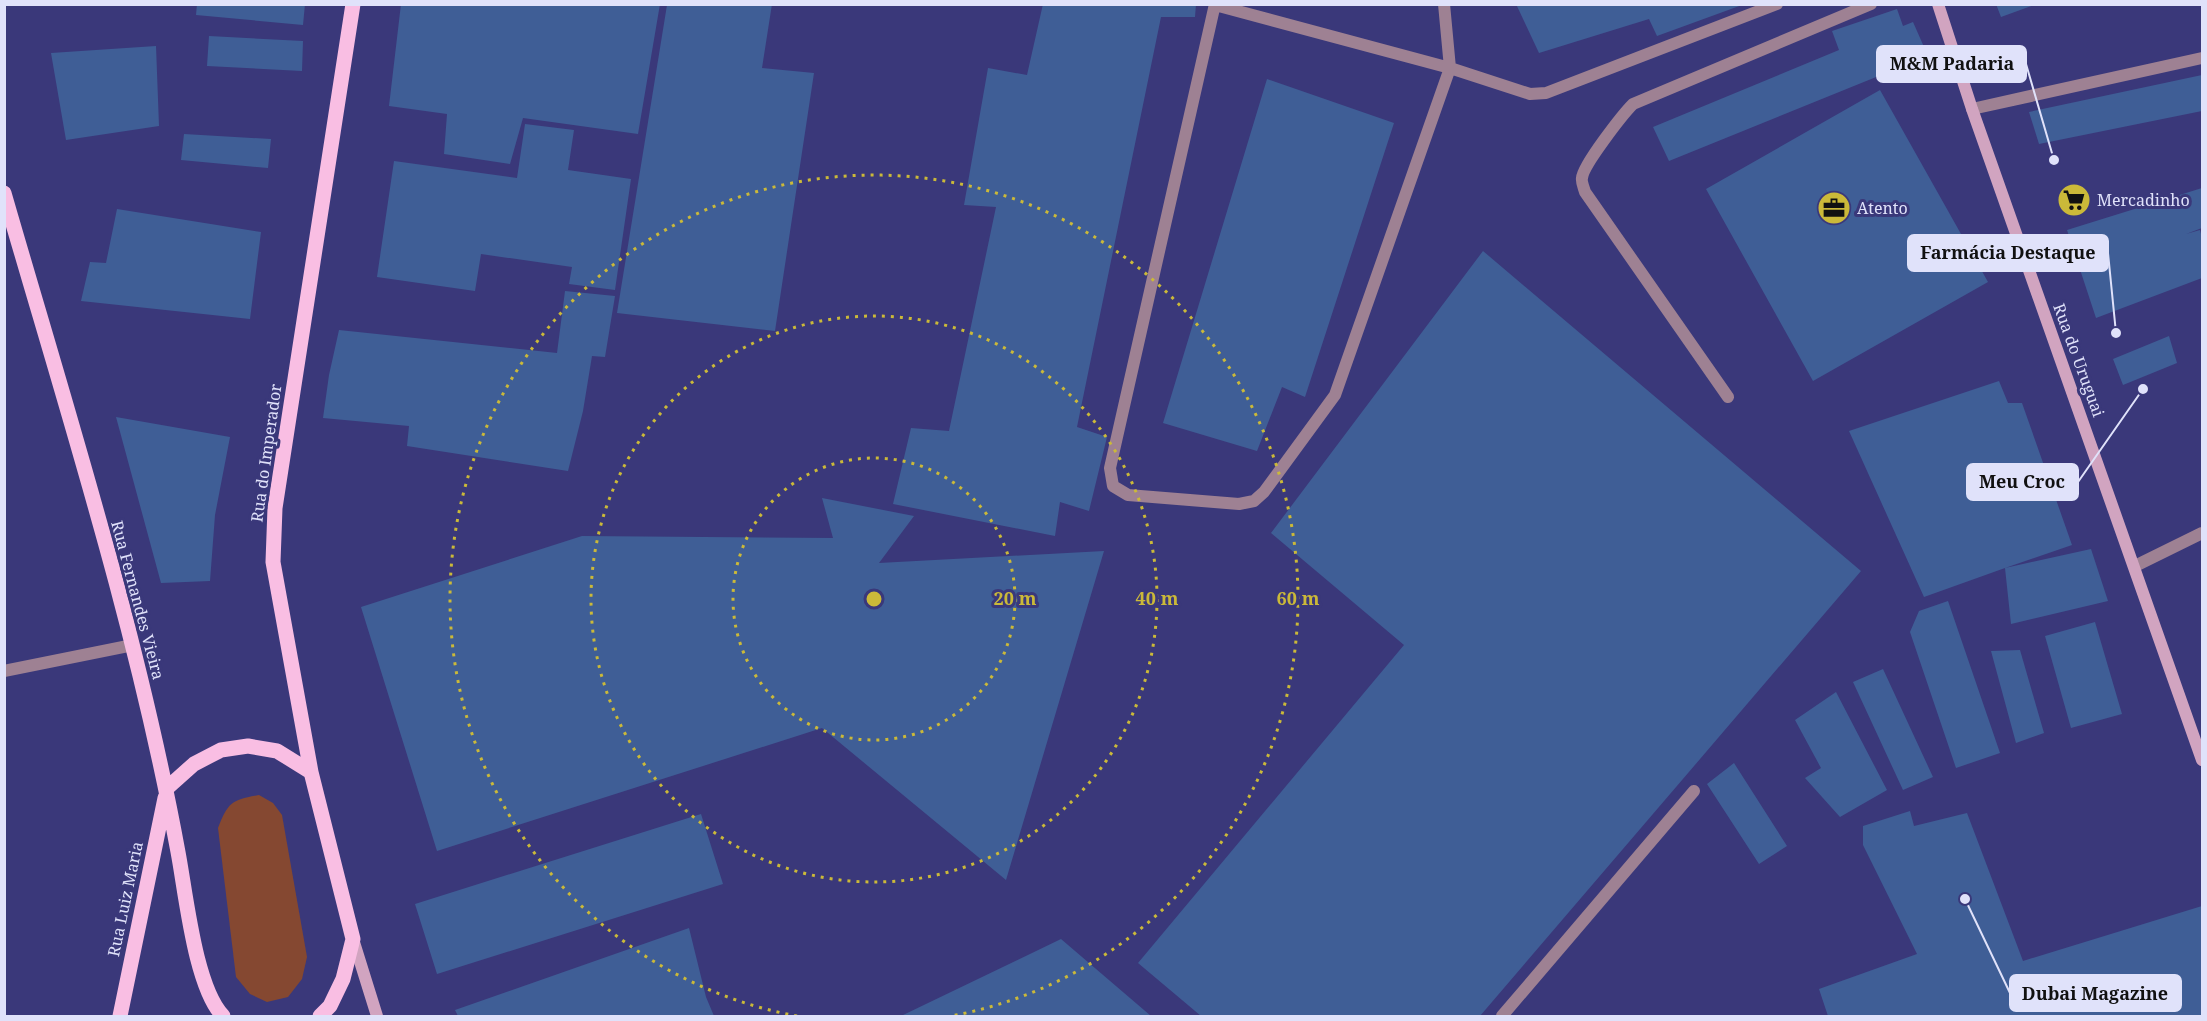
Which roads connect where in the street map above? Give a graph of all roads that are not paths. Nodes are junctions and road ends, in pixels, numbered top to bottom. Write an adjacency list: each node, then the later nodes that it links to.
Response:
1 (352, 4): 17 (main road, Rua do Imperador)
2 (1444, 4): 8 (street)
3 (1777, 4): 8 (street)
4 (1871, 4): 11 (street)
5 (1938, 4): 9 (street, Rua do Uruguai)
6 (1215, 5): 8 (street); 8 (street)
7 (2202, 58): 9 (street)
8 (1450, 68)
9 (1972, 109): 13 (street, Rua do Uruguai)
10 (4, 193): 14 (main road, Rua Fernandes Vieira)
11 (1728, 398)
12 (2202, 533): 13 (street)
13 (2135, 566): 16 (street, Rua do Uruguai)
14 (134, 645): 15 (street); 18 (main road, Rua Fernandes Vieira)
15 (4, 671)
16 (2202, 760)
17 (311, 772): 18 (main road); 20 (main road, Rua do Imperador)
18 (166, 789): 21 (main road, Rua Luiz Maria); 22 (main road, Rua Fernandes Vieira)
19 (1694, 791): 25 (street)
20 (353, 939): 23 (main road); 24 (street)
21 (120, 1017)
22 (223, 1017)
23 (320, 1017)
24 (377, 1017)
25 (1502, 1017)

